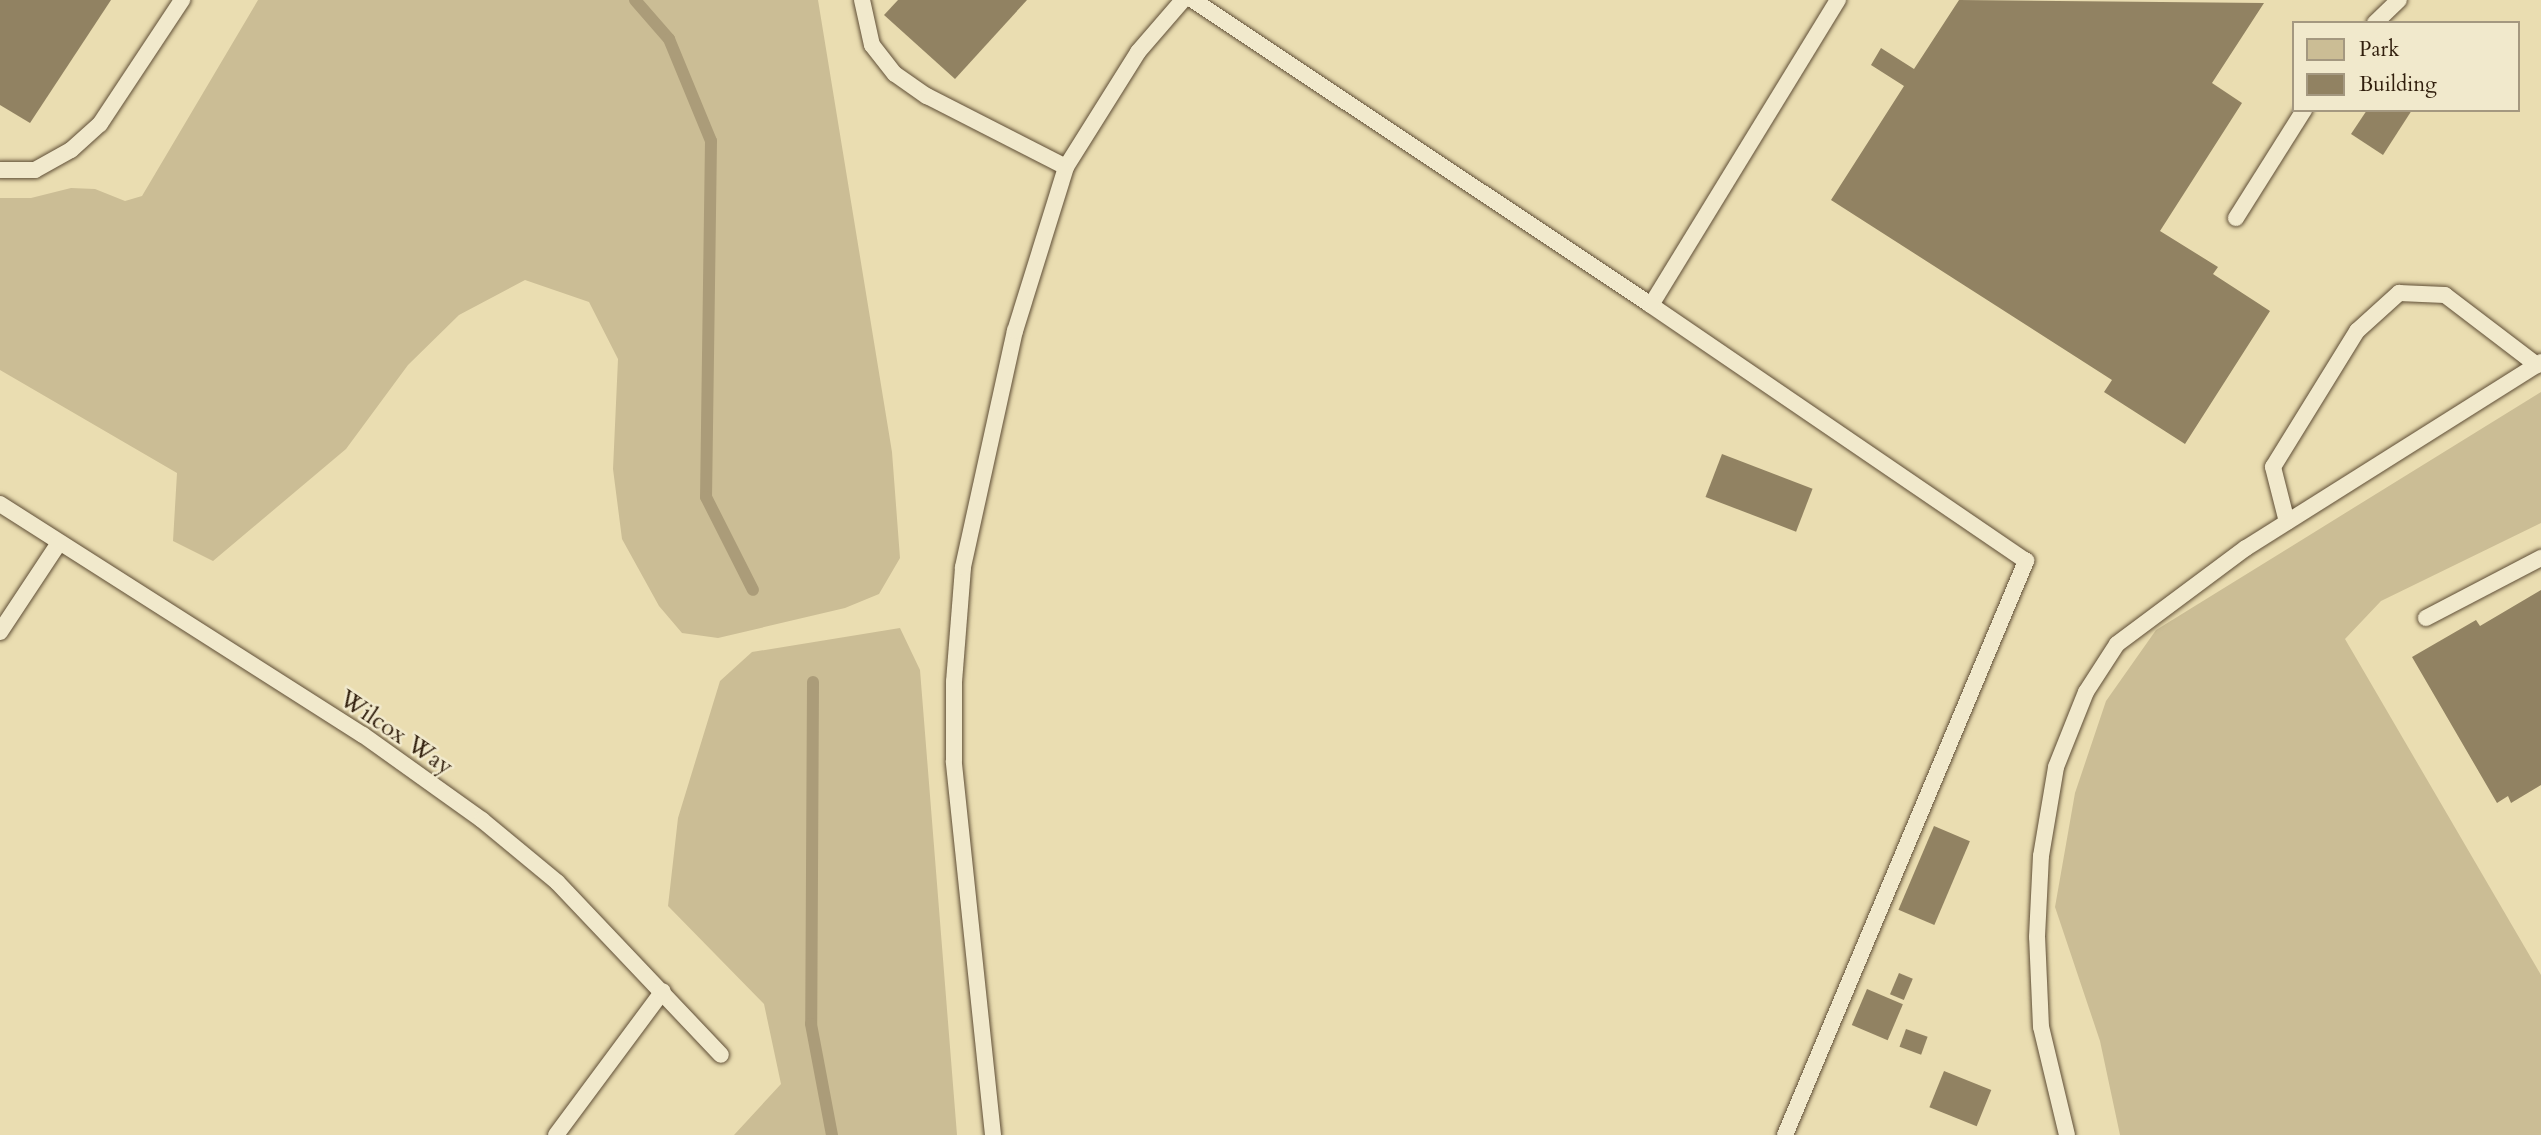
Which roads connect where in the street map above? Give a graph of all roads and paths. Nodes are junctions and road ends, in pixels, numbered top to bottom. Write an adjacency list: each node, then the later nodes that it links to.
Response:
1 (182, 0): 10 (lane)
2 (862, 0): 9 (lane)
3 (1183, 0): 9 (lane)
4 (1193, 0): 12 (lane)
5 (1838, 0): 12 (lane)
6 (2399, 0): 7 (lane)
7 (2377, 21)
8 (2303, 112): 11 (lane)
9 (1066, 167): 23 (lane)
10 (0, 170)
11 (2236, 218)
12 (1651, 305): 24 (lane)
13 (2539, 364): 15 (lane); 15 (lane)
14 (0, 504): 16 (lane, Wilcox Way)
15 (2287, 522): 25 (lane)
16 (58, 543): 19 (lane); 20 (lane, Wilcox Way)
17 (2541, 558): 18 (lane)
18 (2426, 618)
19 (0, 632)
20 (663, 991): 21 (lane, Wilcox Way); 22 (lane)
21 (721, 1055)
22 (556, 1135)
23 (993, 1135)
24 (1785, 1135)
25 (2067, 1135)

